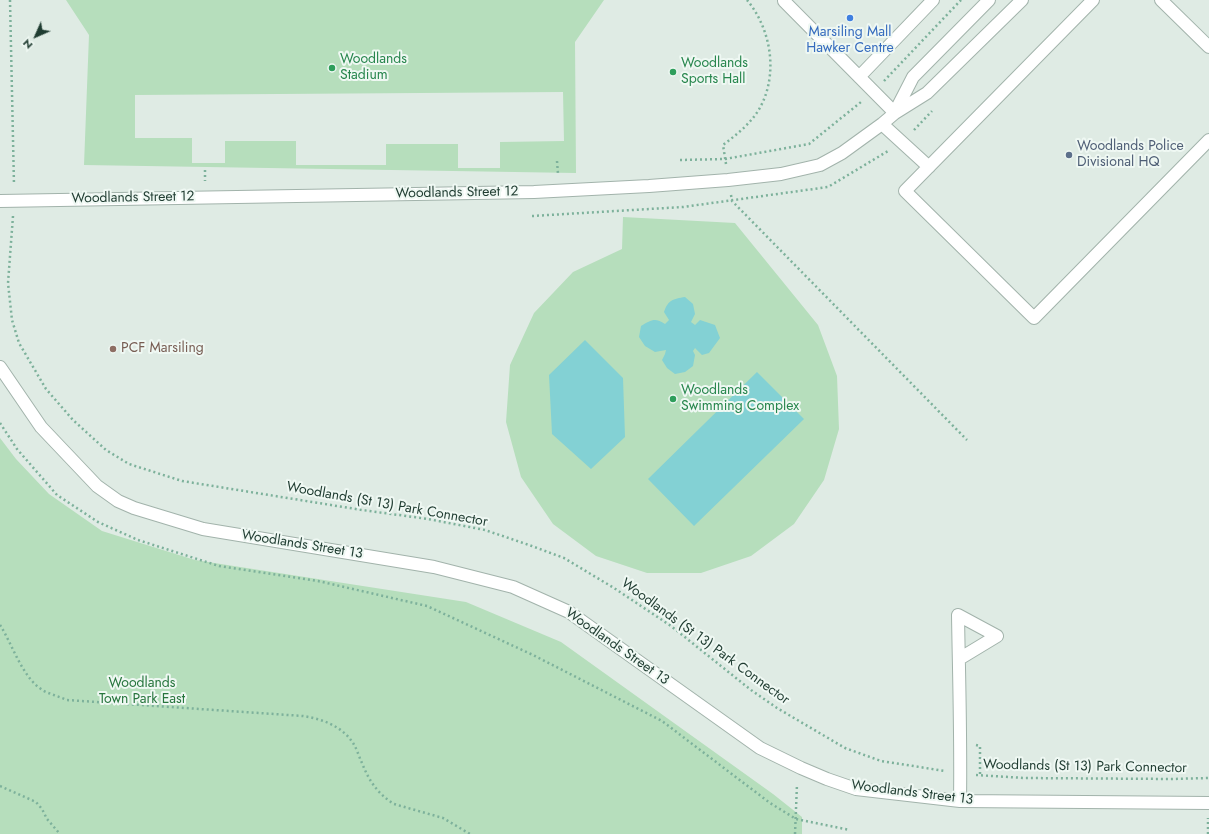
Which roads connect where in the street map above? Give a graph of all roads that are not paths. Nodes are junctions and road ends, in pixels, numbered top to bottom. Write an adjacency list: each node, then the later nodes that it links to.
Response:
1 (933, 0): 8 (street)
2 (989, 0): 9 (street, Woodlands Street 12)
3 (1022, 0): 9 (street, Woodlands Street 12)
4 (1093, 0): 12 (street)
5 (1161, 0): 7 (street)
6 (784, 1): 8 (street)
7 (1209, 47)
8 (859, 77): 9 (street)
9 (895, 113): 10 (street, Woodlands Street 12)
10 (882, 124): 12 (street); 13 (street, Woodlands Street 12)
11 (1209, 140): 12 (street)
12 (929, 167)
13 (0, 201)
14 (0, 367): 16 (street, Woodlands Street 13)
15 (959, 659): 15 (street); 16 (street)
16 (960, 801): 17 (street, Woodlands Street 13)
17 (1209, 803)

